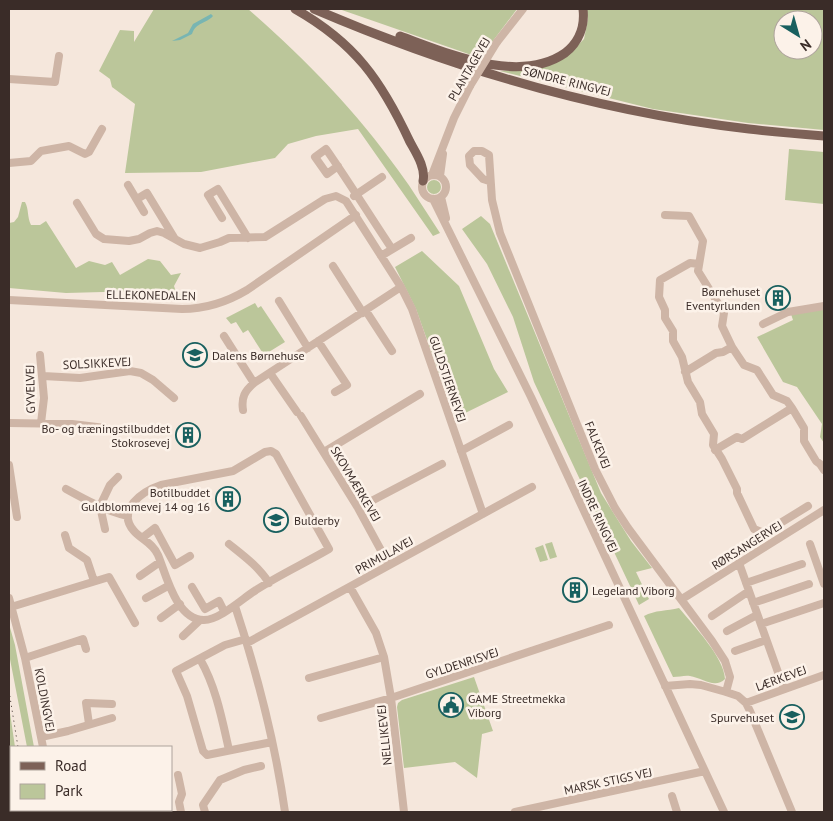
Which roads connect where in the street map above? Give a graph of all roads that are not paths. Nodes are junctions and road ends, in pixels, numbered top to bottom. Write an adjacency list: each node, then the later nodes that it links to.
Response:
1 (295, 9): 14 (main road)
2 (314, 9): 9 (main road, SØNDRE RINGVEJ)
3 (325, 9): 5 (main road)
4 (523, 9): 12 (street, PLANTAGEVEJ, bridge)
5 (583, 9)
6 (59, 56): 7 (street)
7 (9, 79)
8 (102, 129): 10 (street)
9 (824, 136)
10 (9, 164)
11 (338, 166): 17 (street)
12 (436, 176): 14 (street); 18 (street)
13 (382, 177): 17 (street)
14 (423, 181): 19 (street)
15 (490, 182): 99 (street, FALKEVEJ)
16 (128, 185): 20 (street)
17 (356, 194): 21 (street); 31 (street)
18 (442, 197): 19 (street); 27 (street, INDRE RINGVEJ)
19 (433, 199): 27 (street, INDRE RINGVEJ)
20 (137, 200): 23 (street); 30 (street)
21 (346, 200): 24 (street, GULDSTJERNEVEJ); 28 (street)
22 (77, 203): 30 (street)
23 (144, 212)
24 (356, 215): 32 (street, GULDSTJERNEVEJ); 36 (street, ELLEKONEDALEN)
25 (665, 215): 33 (street)
26 (222, 218): 28 (street)
27 (449, 230): 124 (street, INDRE RINGVEJ)
28 (248, 238): 30 (street)
29 (411, 238): 31 (street)
30 (175, 239)
31 (392, 249): 32 (street)
32 (382, 256): 35 (street, GULDSTJERNEVEJ)
33 (699, 264): 43 (street); 47 (street)
34 (333, 266): 39 (street)
35 (401, 287): 39 (street); 61 (street, GULDSTJERNEVEJ)
36 (9, 300)
37 (279, 301): 44 (street)
38 (824, 306): 40 (street)
39 (364, 312): 42 (street); 45 (street)
40 (764, 324)
41 (224, 336): 50 (street)
42 (318, 341): 44 (street); 51 (street)
43 (732, 346): 47 (street); 54 (street)
44 (308, 348): 48 (street)
45 (392, 351)
46 (40, 355): 49 (street, GYVELVEJ)
47 (684, 372): 60 (street)
48 (270, 373): 50 (street); 62 (street, SKOVMÆRKEVEJ)
49 (43, 376): 53 (street, SOLSIKKEVEJ); 57 (street, GYVELVEJ)
50 (254, 383): 55 (street)
51 (335, 392)
52 (420, 394): 62 (street)
53 (174, 398)
54 (792, 408): 60 (street); 65 (street)
55 (243, 410)
56 (9, 423): 57 (street)
57 (42, 423): 59 (street)
58 (509, 425): 61 (street)
59 (105, 428)
60 (716, 450): 77 (street)
61 (461, 451): 73 (street, GULDSTJERNEVEJ)
62 (324, 452): 71 (street, SKOVMÆRKEVEJ)
63 (442, 464): 71 (street)
64 (9, 465): 75 (street)
65 (824, 470)
66 (118, 477): 69 (street)
67 (532, 487): 73 (street, PRIMULAVEJ)
68 (66, 490): 69 (street)
69 (100, 506): 74 (street); 76 (street)
70 (808, 506): 77 (street)
71 (358, 508): 87 (street, SKOVMÆRKEVEJ)
72 (824, 510): 82 (street, RØRSANGERVEJ)
73 (483, 514): 87 (street, PRIMULAVEJ)
74 (128, 516): 79 (street); 90 (street)
75 (17, 517)
76 (105, 529)
77 (764, 533): 82 (street)
78 (65, 535): 89 (street)
79 (142, 538): 83 (street); 84 (street)
80 (230, 544): 90 (street)
81 (810, 544): 92 (street)
82 (769, 545): 85 (street, RØRSANGERVEJ)
83 (190, 556)
84 (160, 562): 88 (street); 93 (street)
85 (739, 563): 96 (street); 99 (street, RØRSANGERVEJ)
86 (802, 564): 96 (street)
87 (389, 565): 95 (street, PRIMULAVEJ)
88 (140, 576)
89 (94, 581): 104 (street); 110 (street)
90 (269, 583): 103 (street)
91 (809, 584): 100 (street)
92 (824, 584)
93 (168, 586): 98 (street); 102 (street)
94 (192, 587): 105 (street)
95 (350, 587): 116 (street, PRIMULAVEJ); 119 (street, NELLIKEVEJ)
96 (747, 587): 100 (street); 107 (street)
97 (9, 598): 104 (street, KOLDINGVEJ)
98 (146, 598)
99 (682, 599): 126 (street, FALKEVEJ)
100 (753, 603): 106 (street)
101 (824, 603): 112 (street)
102 (180, 604): 108 (street); 109 (street)
103 (235, 606): 105 (street); 116 (street)
104 (12, 607): 120 (street, KOLDINGVEJ)
105 (224, 611): 109 (street)
106 (757, 615): 112 (street); 113 (street)
107 (712, 616)
108 (160, 618)
109 (200, 620): 114 (street)
110 (135, 623)
111 (609, 624): 127 (street, GYLDENRISVEJ)
112 (761, 624): 115 (street)
113 (727, 631)
114 (183, 636)
115 (766, 640): 118 (street); 125 (street)
116 (246, 641): 121 (street, PRIMULAVEJ); 134 (street)
117 (86, 649): 120 (street, KOLDINGVEJ)
118 (735, 651)
119 (384, 656): 123 (street); 127 (street, NELLIKEVEJ)
120 (26, 658): 133 (street, KOLDINGVEJ)
121 (200, 659): 136 (street); 136 (street, PRIMULAVEJ)
122 (824, 675): 125 (street, LÆRKEVEJ)
123 (309, 678)
124 (665, 686): 126 (street); 138 (street, INDRE RINGVEJ)
125 (784, 689): 128 (street, LÆRKEVEJ)
126 (726, 692): 128 (street)
127 (391, 698): 131 (street, GYLDENRISVEJ); 144 (street, NELLIKEVEJ)
128 (746, 703): 148 (street)
129 (112, 704): 132 (street)
130 (112, 718): 132 (street)
131 (321, 718)
132 (89, 724): 133 (street)
133 (41, 736): 135 (street, KOLDINGVEJ)
134 (272, 742): 136 (street); 143 (street)
135 (43, 746)
136 (229, 750)
137 (261, 766): 142 (street)
138 (705, 771): 145 (street, MARSK STIGS VEJ); 147 (street, INDRE RINGVEJ)
139 (178, 775): 141 (street)
140 (672, 796): 146 (street)
141 (181, 812)
142 (205, 812)
143 (285, 812)
144 (404, 812)
145 (515, 812)
146 (677, 812)
147 (724, 812)
148 (792, 812)

